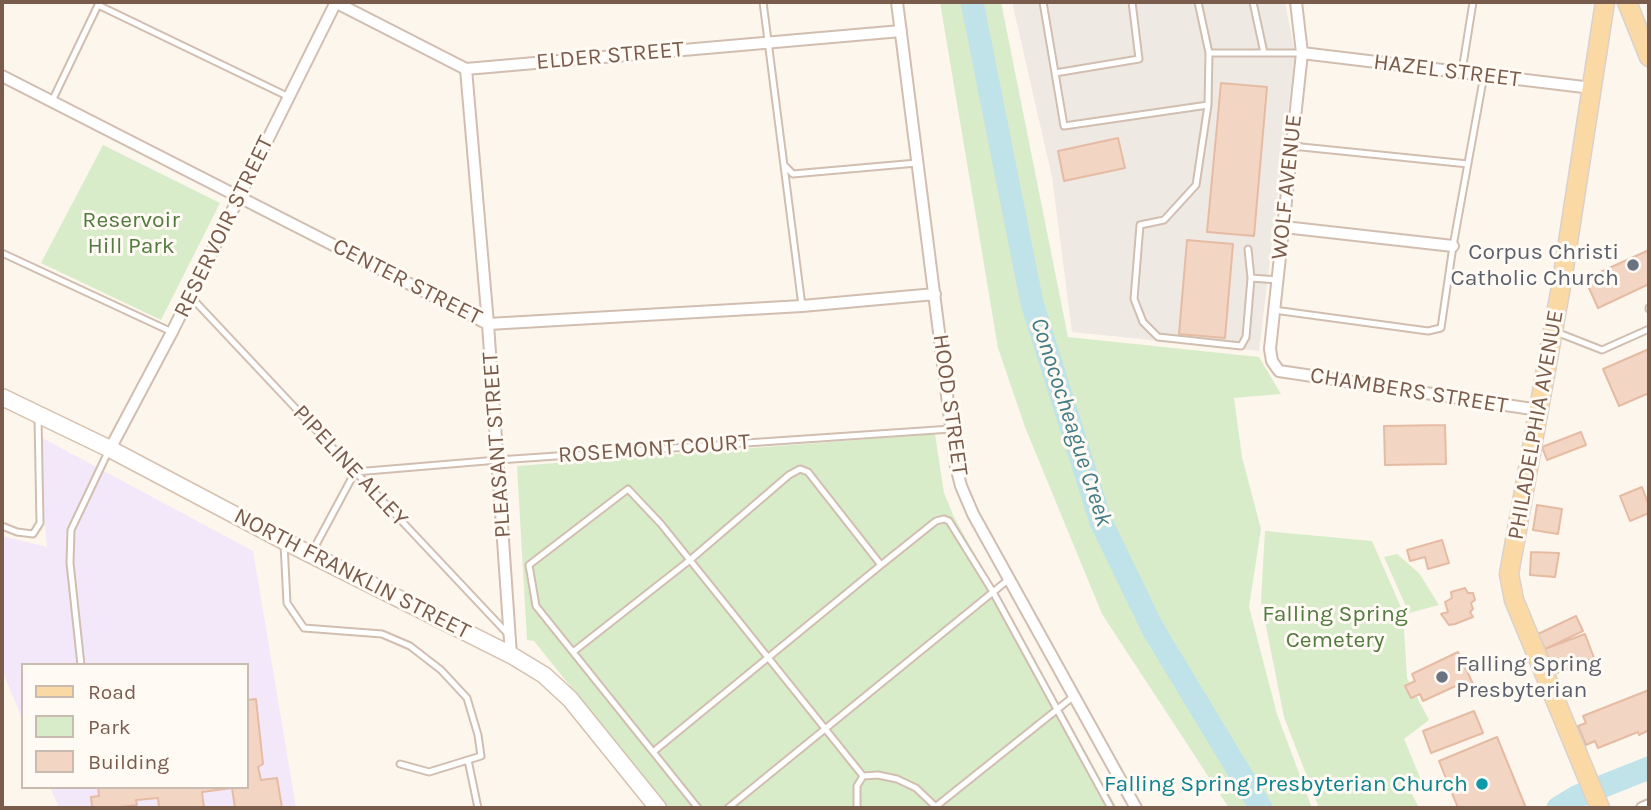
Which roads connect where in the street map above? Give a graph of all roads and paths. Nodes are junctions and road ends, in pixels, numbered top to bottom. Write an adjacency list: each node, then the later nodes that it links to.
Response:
1 (335, 2): 20 (street); 26 (street, RESERVOIR STREET)
2 (763, 2): 15 (lane)
3 (897, 2): 13 (street, HOOD STREET)
4 (1043, 2): 22 (lane)
5 (1132, 2): 22 (lane)
6 (1198, 2): 17 (lane)
7 (1253, 2): 18 (lane)
8 (1296, 2): 19 (street, WOLF AVENUE)
9 (1473, 2): 21 (lane)
10 (1605, 2): 14 (main road, PHILADELPHIA AVENUE)
11 (1626, 2): 16 (main road)
12 (99, 3): 26 (lane); 27 (lane)
13 (901, 31): 15 (street, ELDER STREET); 30 (street, HOOD STREET)
14 (1600, 36): 16 (main road); 25 (main road, PHILADELPHIA AVENUE)
15 (768, 43): 20 (street, ELDER STREET); 32 (lane)
16 (1647, 52)
17 (1209, 53): 18 (lane); 28 (lane)
18 (1264, 53): 19 (lane)
19 (1302, 53): 21 (street, HAZEL STREET); 29 (street, WOLF AVENUE)
20 (466, 69): 44 (street, PLEASANT STREET)
21 (1462, 72): 23 (street, HAZEL STREET)
22 (1055, 74): 28 (lane)
23 (1484, 75): 25 (street, HAZEL STREET); 31 (lane)
24 (2, 76): 27 (street, CENTER STREET)
25 (1592, 88): 46 (main road, PHILADELPHIA AVENUE)
26 (289, 97): 33 (street, RESERVOIR STREET)
27 (52, 101): 33 (street, CENTER STREET)
28 (1208, 105): 38 (lane)
29 (1292, 146): 31 (lane); 34 (street, WOLF AVENUE)
30 (918, 163): 32 (lane); 40 (street, HOOD STREET)
31 (1468, 164): 35 (lane)
32 (784, 166): 42 (lane)
33 (239, 196): 41 (street, RESERVOIR STREET); 44 (street, CENTER STREET)
34 (1284, 227): 35 (street); 39 (street, WOLF AVENUE)
35 (1453, 246): 43 (lane)
36 (1248, 249): 38 (lane)
37 (2, 253): 47 (lane)
38 (1251, 278): 39 (lane)
39 (1278, 280): 43 (street, WOLF AVENUE)
40 (935, 295): 42 (street, CENTER STREET); 52 (street, HOOD STREET)
41 (190, 296): 47 (street, RESERVOIR STREET); 55 (lane, PIPELINE ALLEY)
42 (802, 306): 44 (street, CENTER STREET)
43 (1274, 310): 48 (street, WOLF AVENUE)
44 (488, 324): 54 (street, PLEASANT STREET)
45 (1649, 329): 46 (lane)
46 (1553, 331): 50 (main road, PHILADELPHIA AVENUE)
47 (172, 332): 53 (street, RESERVOIR STREET)
48 (1279, 371): 50 (street, CHAMBERS STREET)
49 (2, 397): 51 (street, NORTH FRANKLIN STREET)
50 (1539, 411): 75 (main road, PHILADELPHIA AVENUE)
51 (38, 415): 53 (street, NORTH FRANKLIN STREET); 56 (lane)
52 (952, 429): 54 (lane, ROSEMONT COURT); 61 (street, HOOD STREET)
53 (110, 449): 57 (street, NORTH FRANKLIN STREET); 67 (lane)
54 (498, 460): 55 (lane, ROSEMONT COURT); 63 (street, PLEASANT STREET)
55 (355, 472): 58 (lane); 63 (lane, PIPELINE ALLEY)
56 (2, 526)
57 (284, 541): 58 (street, NORTH FRANKLIN STREET); 72 (lane)
58 (311, 554): 65 (street, NORTH FRANKLIN STREET)
59 (690, 560): 60 (lane); 64 (lane); 64 (lane); 66 (lane)
60 (881, 565): 62 (lane); 66 (lane)
61 (1009, 579): 62 (lane); 68 (street, HOOD STREET)
62 (993, 592): 69 (lane); 70 (lane)
63 (510, 636): 65 (street, PLEASANT STREET)
64 (573, 652): 71 (lane)
65 (511, 654): 78 (street, NORTH FRANKLIN STREET)
66 (767, 658): 70 (lane); 71 (lane)
67 (81, 663)
68 (1074, 696): 69 (lane); 84 (street, HOOD STREET)
69 (1056, 710): 82 (lane); 83 (lane)
70 (824, 729): 74 (lane); 80 (lane)
71 (653, 752): 79 (lane)
72 (468, 760): 73 (lane); 77 (lane)
73 (400, 764)
74 (863, 776): 81 (lane); 82 (lane)
75 (1596, 797)
76 (1649, 805): 85 (street)
77 (478, 808)
78 (658, 808)
79 (698, 808)
80 (728, 808)
81 (857, 808)
82 (936, 808)
83 (1111, 808)
84 (1136, 808)
85 (1642, 808)

